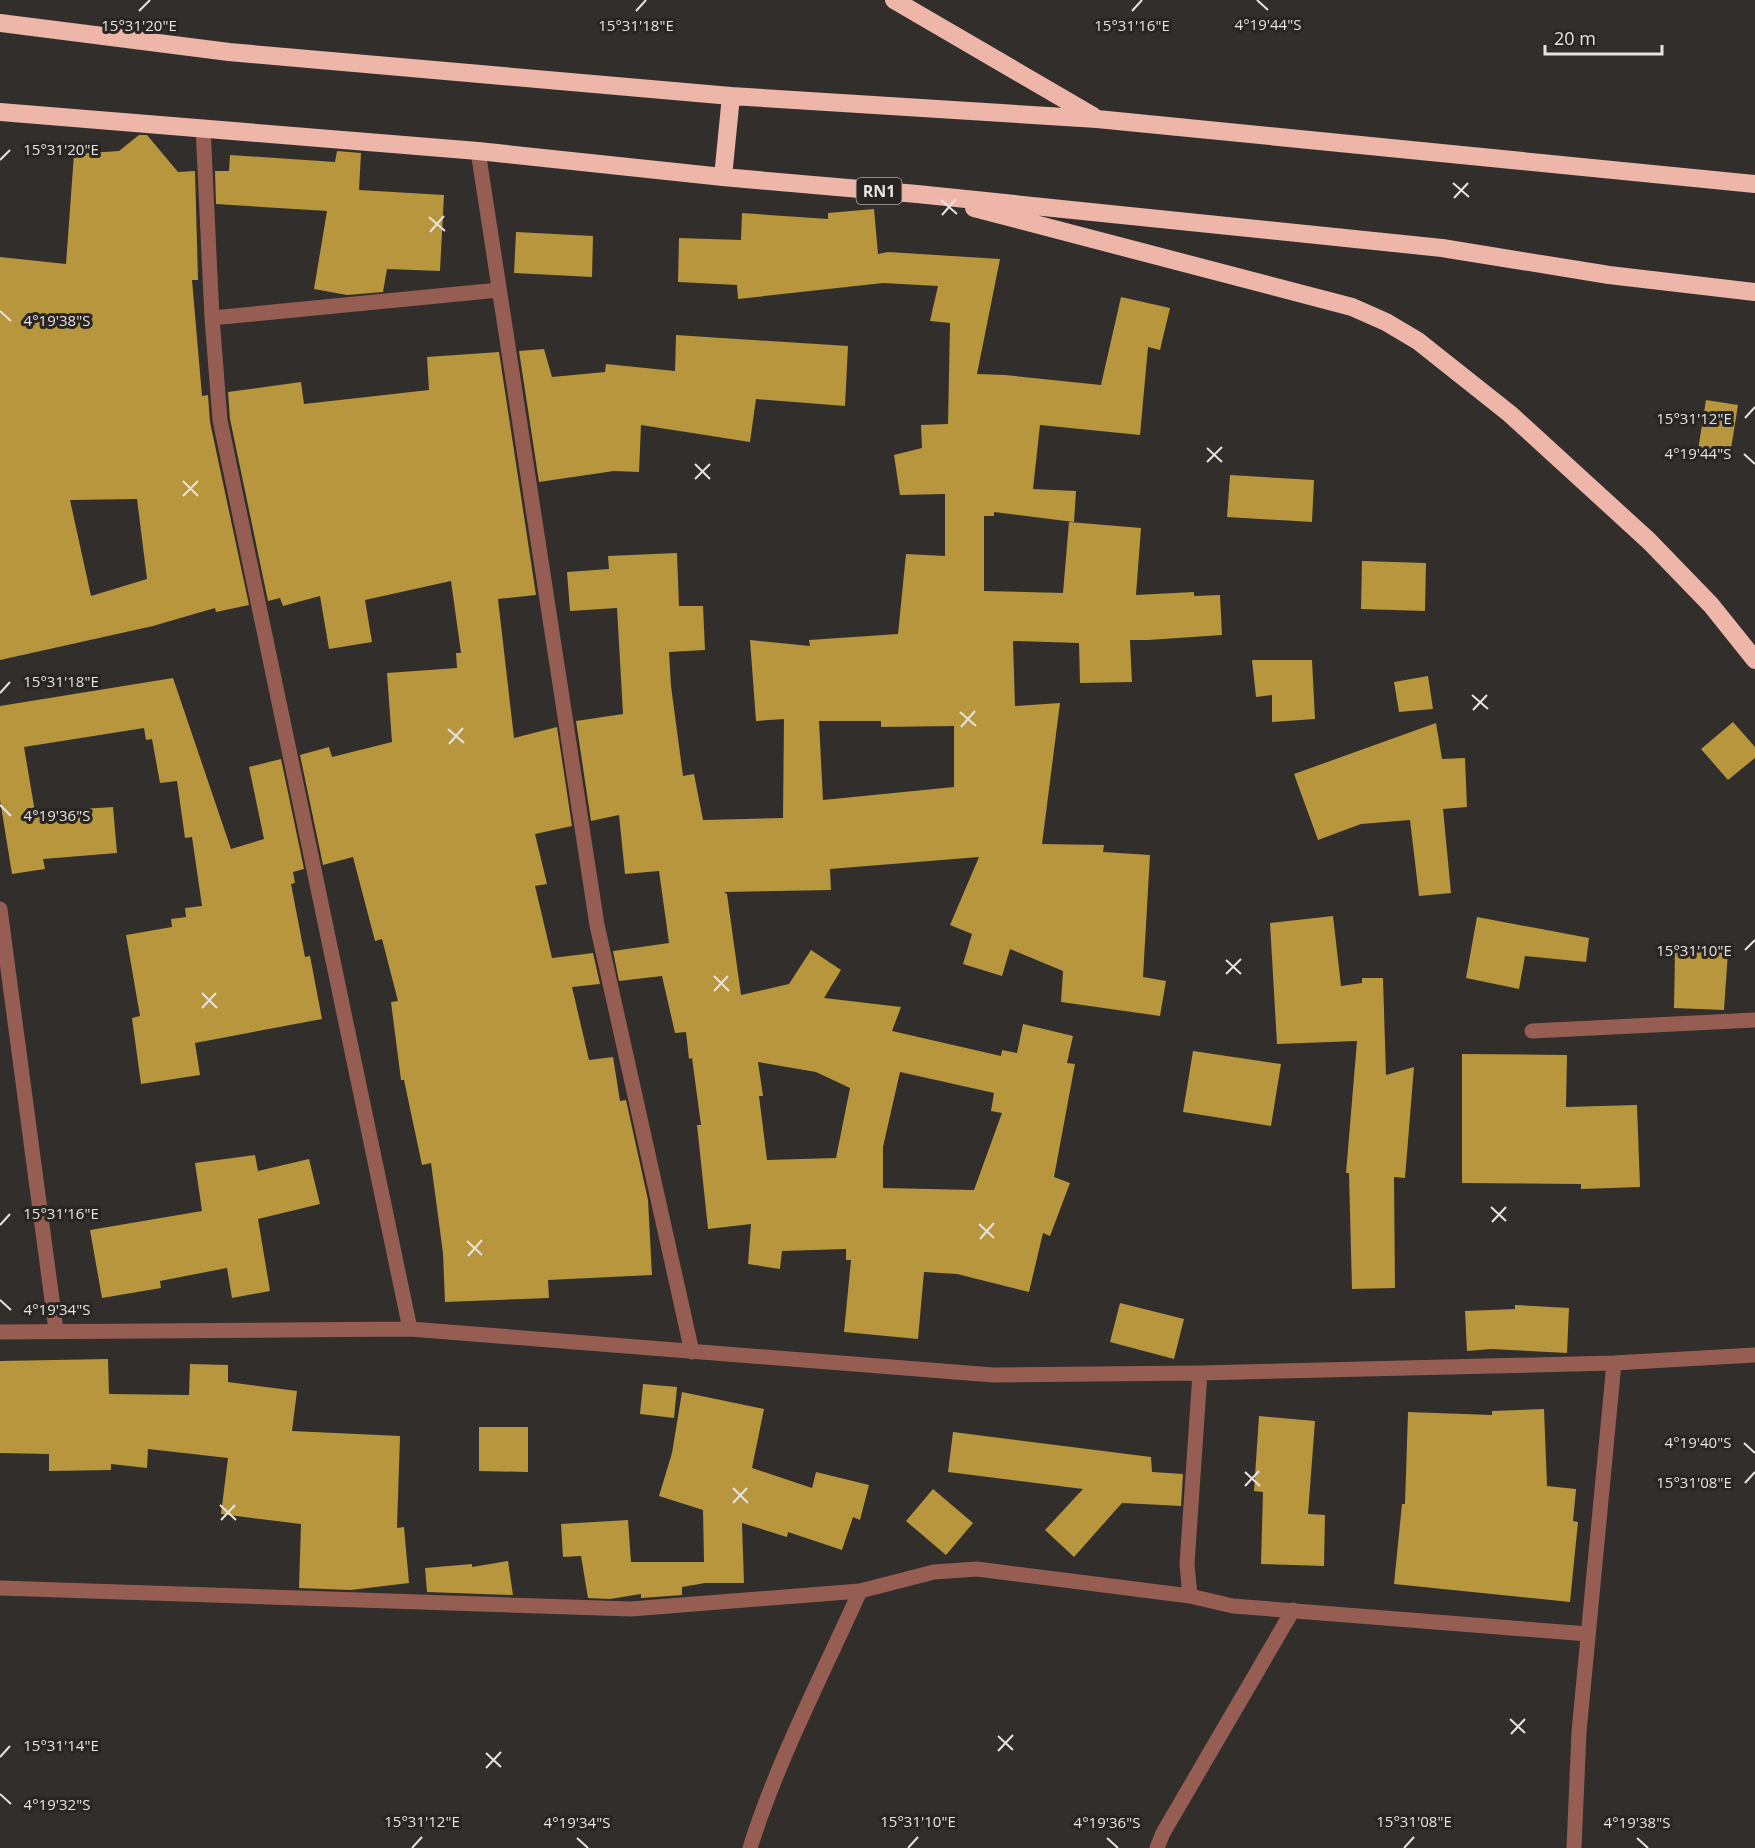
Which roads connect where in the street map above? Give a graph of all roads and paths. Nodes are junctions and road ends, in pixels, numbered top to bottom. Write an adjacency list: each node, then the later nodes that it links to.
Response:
1 (894, 0): 5 (highway)
2 (0, 23): 3 (highway)
3 (731, 96): 5 (highway); 8 (highway)
4 (0, 112): 6 (highway, RN1)
5 (1097, 118): 9 (highway)
6 (203, 127): 7 (highway, RN1); 13 (street)
7 (478, 151): 8 (highway, RN1); 11 (street)
8 (723, 177): 10 (highway, RN1)
9 (1755, 184)
10 (917, 194): 12 (highway, RN1); 14 (highway)
11 (499, 290): 13 (street); 21 (street)
12 (1755, 292)
13 (212, 318): 18 (street)
14 (1755, 660)
15 (0, 909): 19 (street)
16 (1755, 1020): 17 (street)
17 (1532, 1031)
18 (410, 1329): 19 (street); 21 (street)
19 (56, 1330): 20 (street)
20 (0, 1332)
21 (692, 1352): 24 (street)
22 (1755, 1355): 23 (street)
23 (1614, 1363): 24 (street); 29 (street)
24 (1200, 1373): 27 (street)
25 (0, 1588): 26 (street)
26 (860, 1591): 27 (street); 30 (street)
27 (1190, 1596): 28 (street)
28 (1293, 1610): 29 (street); 31 (street)
29 (1588, 1634): 32 (street)
30 (750, 1848)
31 (1157, 1848)
32 (1574, 1848)

